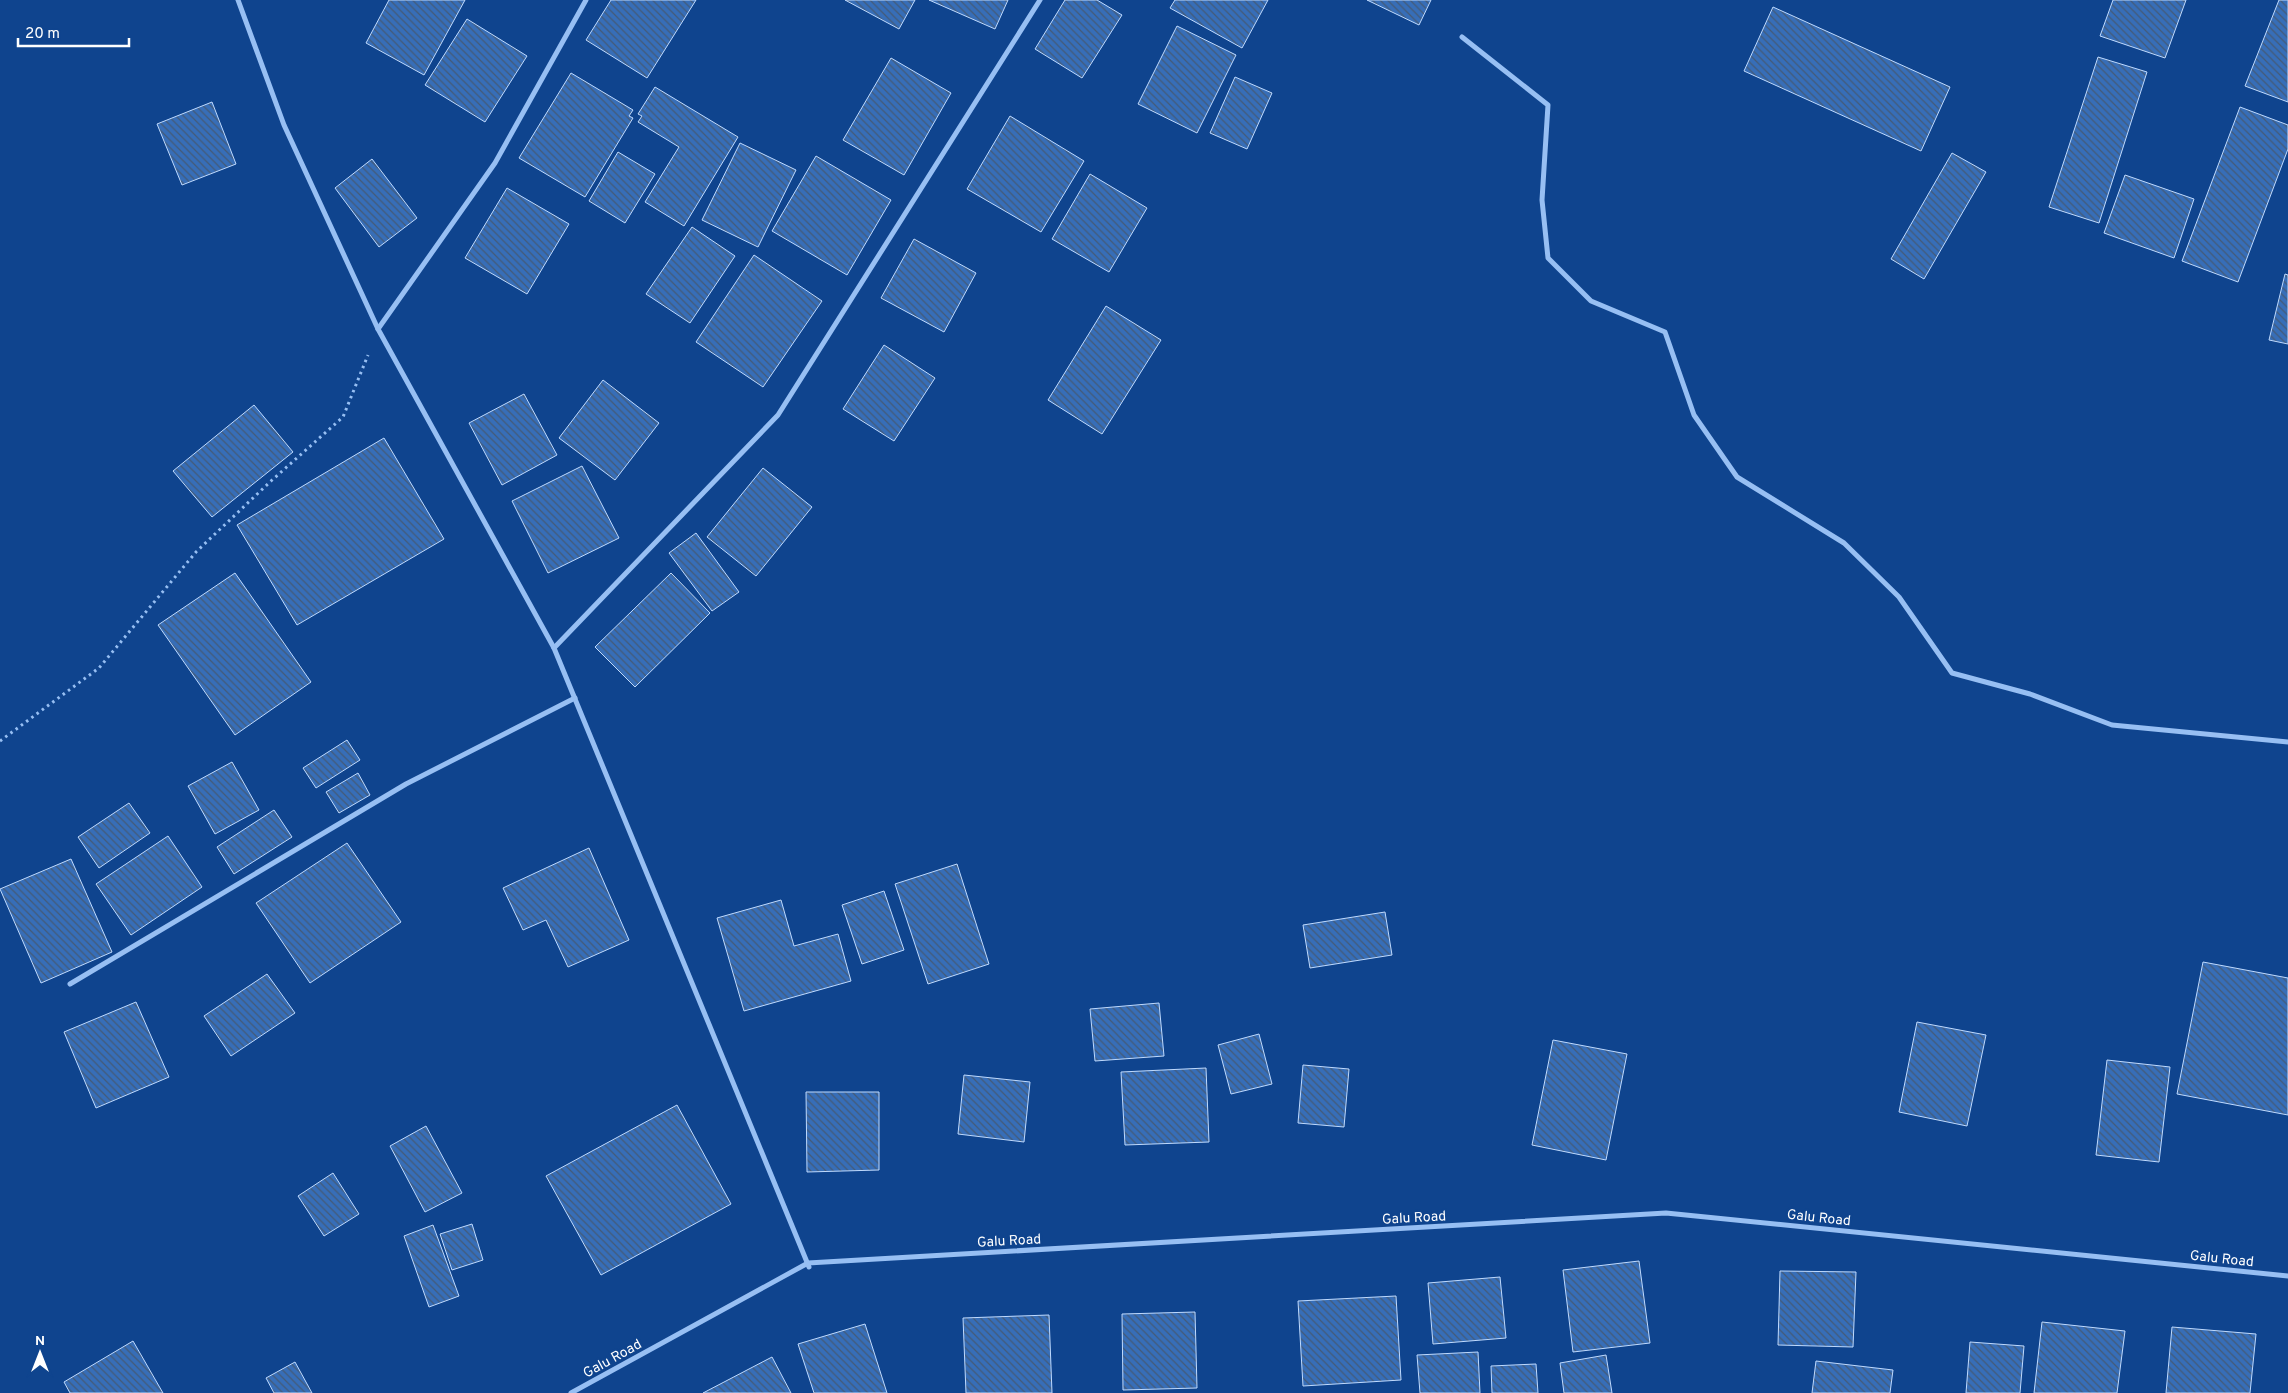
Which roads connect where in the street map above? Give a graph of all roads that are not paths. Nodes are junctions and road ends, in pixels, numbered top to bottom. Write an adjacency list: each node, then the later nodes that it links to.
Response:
1 (238, 0): 5 (street)
2 (586, 0): 5 (street)
3 (1040, 0): 6 (street)
4 (1462, 37): 8 (street)
5 (378, 329): 6 (street)
6 (554, 648): 7 (street)
7 (575, 698): 9 (street); 10 (street)
8 (2288, 742)
9 (70, 984)
10 (809, 1265): 11 (street, Galu Road); 12 (street, Galu Road)
11 (2288, 1276)
12 (571, 1393)

